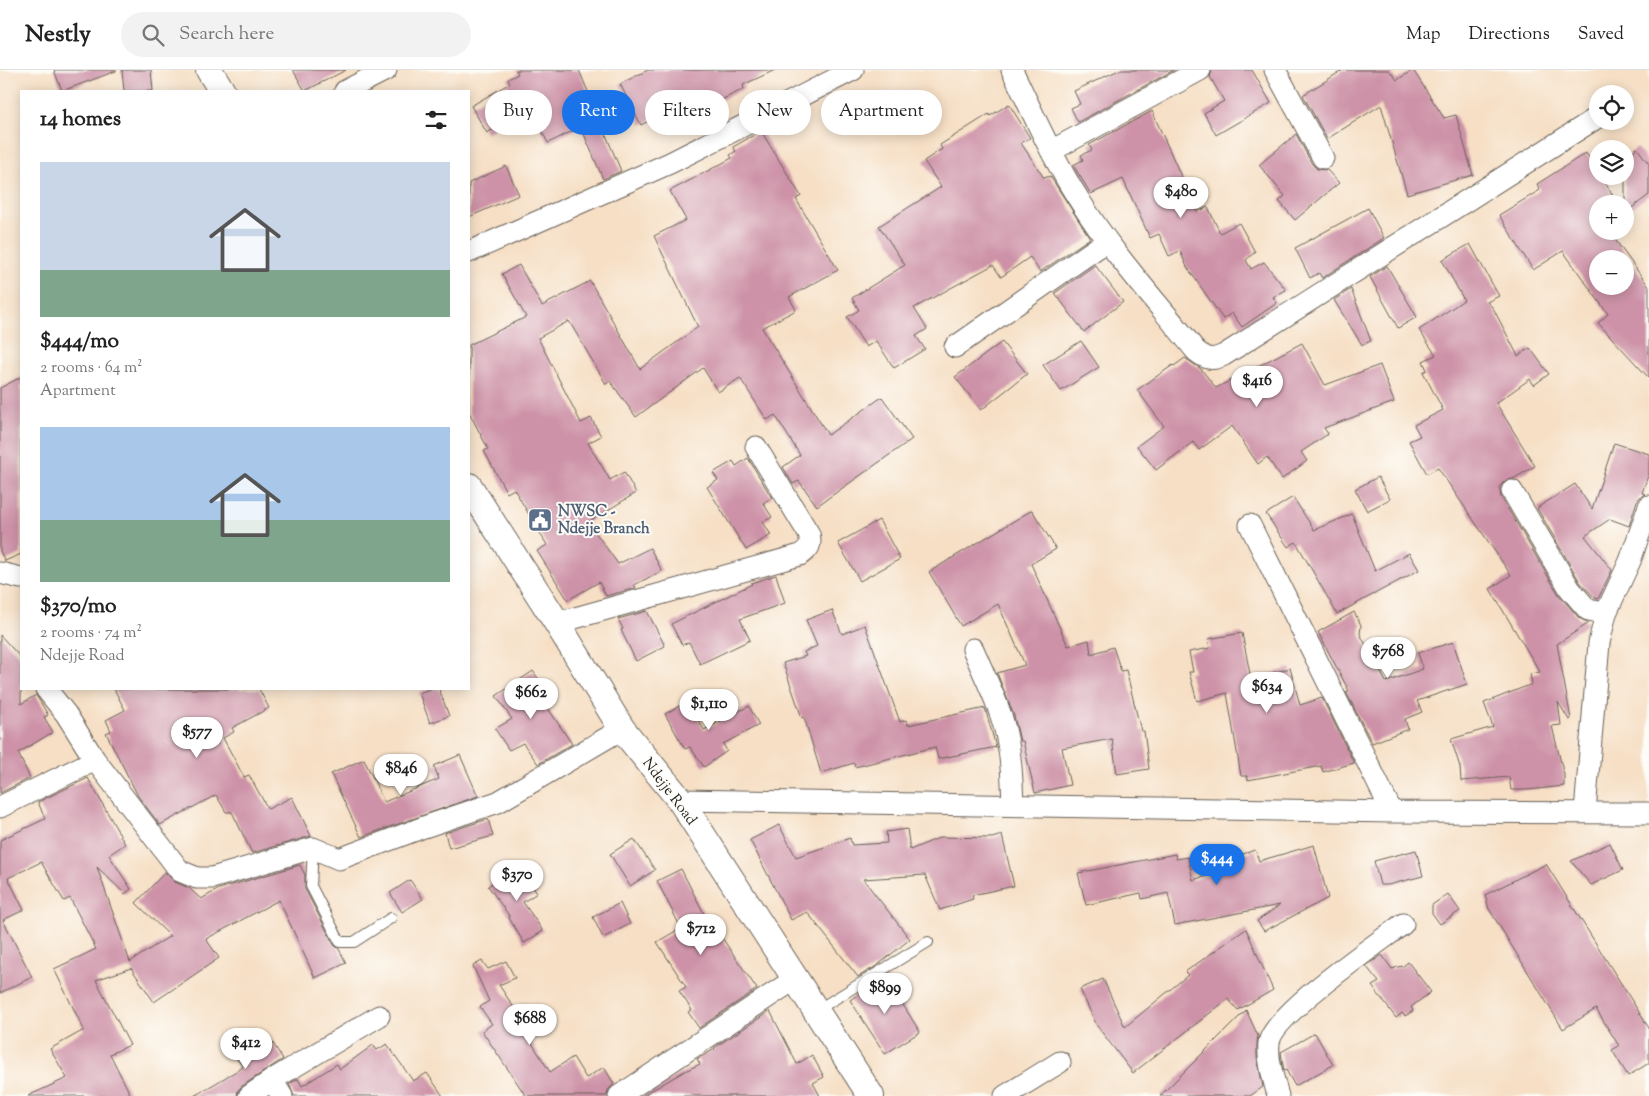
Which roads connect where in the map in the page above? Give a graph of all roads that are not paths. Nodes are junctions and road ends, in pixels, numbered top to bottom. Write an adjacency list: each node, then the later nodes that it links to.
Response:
1 (209, 70): 7 (street)
2 (386, 70): 8 (street)
3 (853, 70): 13 (street)
4 (1012, 70): 10 (street)
5 (1200, 70): 10 (street)
6 (1274, 70): 11 (street)
7 (221, 90)
8 (346, 90)
9 (1589, 123): 12 (street)
10 (1051, 151): 12 (street)
11 (1324, 158)
12 (1107, 241): 14 (street)
13 (470, 252)
14 (955, 347)
15 (756, 447): 23 (street)
16 (470, 488): 23 (street, Ndejje Road)
17 (1512, 491): 22 (street)
18 (1649, 506): 22 (street)
19 (1250, 525): 31 (street)
20 (0, 573): 21 (street)
21 (20, 578)
22 (1606, 613): 32 (street)
23 (557, 623): 26 (street, Ndejje Road)
24 (973, 649): 29 (street)
25 (47, 690): 27 (street)
26 (622, 729): 28 (street, Ndejje Road); 34 (street)
27 (95, 760): 30 (street); 34 (street)
28 (680, 800): 29 (street); 38 (street, Ndejje Road)
29 (1013, 806): 31 (street)
30 (0, 807)
31 (1392, 812): 32 (street)
32 (1585, 812): 33 (street)
33 (1649, 812)
34 (313, 848): 35 (lane)
35 (391, 918)
36 (1403, 924): 47 (street)
37 (928, 942): 39 (lane)
38 (795, 979): 39 (street, Ndejje Road); 44 (street)
39 (816, 1010): 45 (street, Ndejje Road)
40 (379, 1016): 42 (street)
41 (1060, 1062): 46 (street)
42 (277, 1088): 43 (street)
43 (249, 1096)
44 (619, 1096)
45 (871, 1096)
46 (1004, 1096)
47 (1278, 1096)

